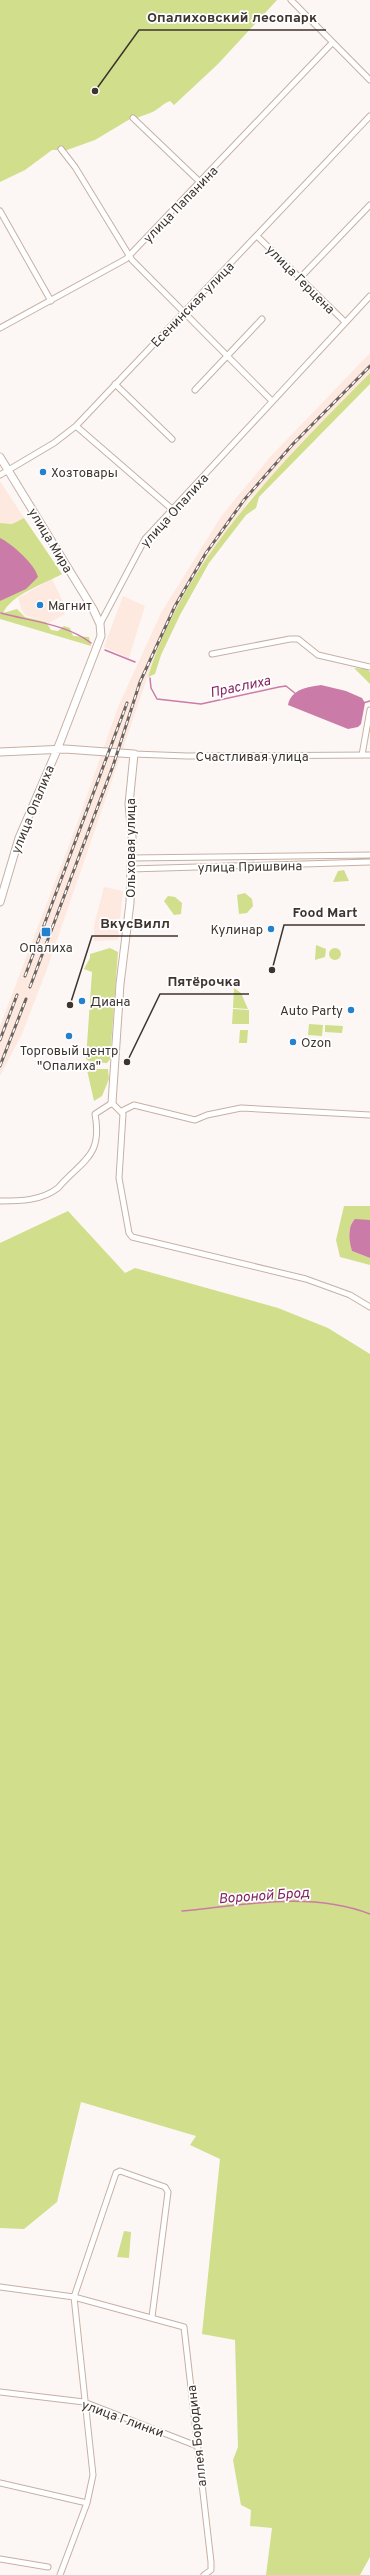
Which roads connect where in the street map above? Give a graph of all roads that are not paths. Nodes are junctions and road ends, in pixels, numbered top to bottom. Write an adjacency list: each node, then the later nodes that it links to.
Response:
1 (291, 0): 2 (street)
2 (332, 43): 3 (street); 7 (street, улица Папанина)
3 (370, 80)
4 (370, 116): 10 (street, Есенинская улица)
5 (133, 118): 7 (street)
6 (62, 149): 11 (street)
7 (201, 182): 11 (street, улица Папанина)
8 (370, 205): 12 (street)
9 (0, 210): 14 (street)
10 (257, 236): 12 (street, улица Герцена); 15 (street, Есенинская улица)
11 (130, 256): 14 (street, улица Папанина); 15 (street)
12 (300, 278): 17 (street, улица Герцена)
13 (370, 296): 17 (street, улица Опалиха)
14 (51, 301): 18 (street, улица Папанина)
15 (184, 311): 19 (street); 20 (street, Есенинская улица)
16 (262, 319): 19 (street)
17 (344, 322): 22 (street, улица Опалиха)
18 (0, 328)
19 (226, 355): 21 (street); 22 (street)
20 (115, 384): 23 (street, Есенинская улица); 24 (street)
21 (195, 390)
22 (271, 400): 28 (street, улица Опалиха)
23 (76, 426): 26 (street, Есенинская улица); 28 (street)
24 (172, 439)
25 (0, 457): 26 (street, улица Мира)
26 (8, 470): 27 (street, Есенинская улица); 29 (street, улица Мира)
27 (0, 475)
28 (173, 510): 29 (street, улица Опалиха)
29 (100, 624): 33 (street, улица Опалиха)
30 (212, 654): 31 (street)
31 (370, 667)
32 (370, 710): 36 (street)
33 (57, 750): 34 (street); 35 (street); 42 (street, улица Опалиха)
34 (0, 752)
35 (134, 754): 36 (street, Счастливая улица); 39 (street, Ольховая улица)
36 (362, 755): 37 (street, Счастливая улица)
37 (370, 755)
38 (370, 855): 39 (street)
39 (131, 858): 41 (street, Ольховая улица)
40 (370, 862): 41 (street, улица Пришвина)
41 (130, 869): 43 (street, Ольховая улица)
42 (0, 902)
43 (113, 1105): 44 (street); 46 (street)
44 (122, 1111): 45 (street); 47 (street)
45 (370, 1115)
46 (0, 1201)
47 (370, 1307)
48 (0, 2287): 49 (street)
49 (74, 2297): 50 (street); 50 (street); 52 (street)
50 (152, 2317): 53 (street, аллея Бородина)
51 (0, 2392): 52 (street, улица Глинки)
52 (84, 2402): 53 (street, улица Глинки); 55 (street)
53 (197, 2446): 59 (street, аллея Бородина)
54 (0, 2483): 55 (street)
55 (87, 2503): 58 (street)
56 (0, 2559): 57 (street)
57 (48, 2567)
58 (60, 2575)
59 (204, 2575)

